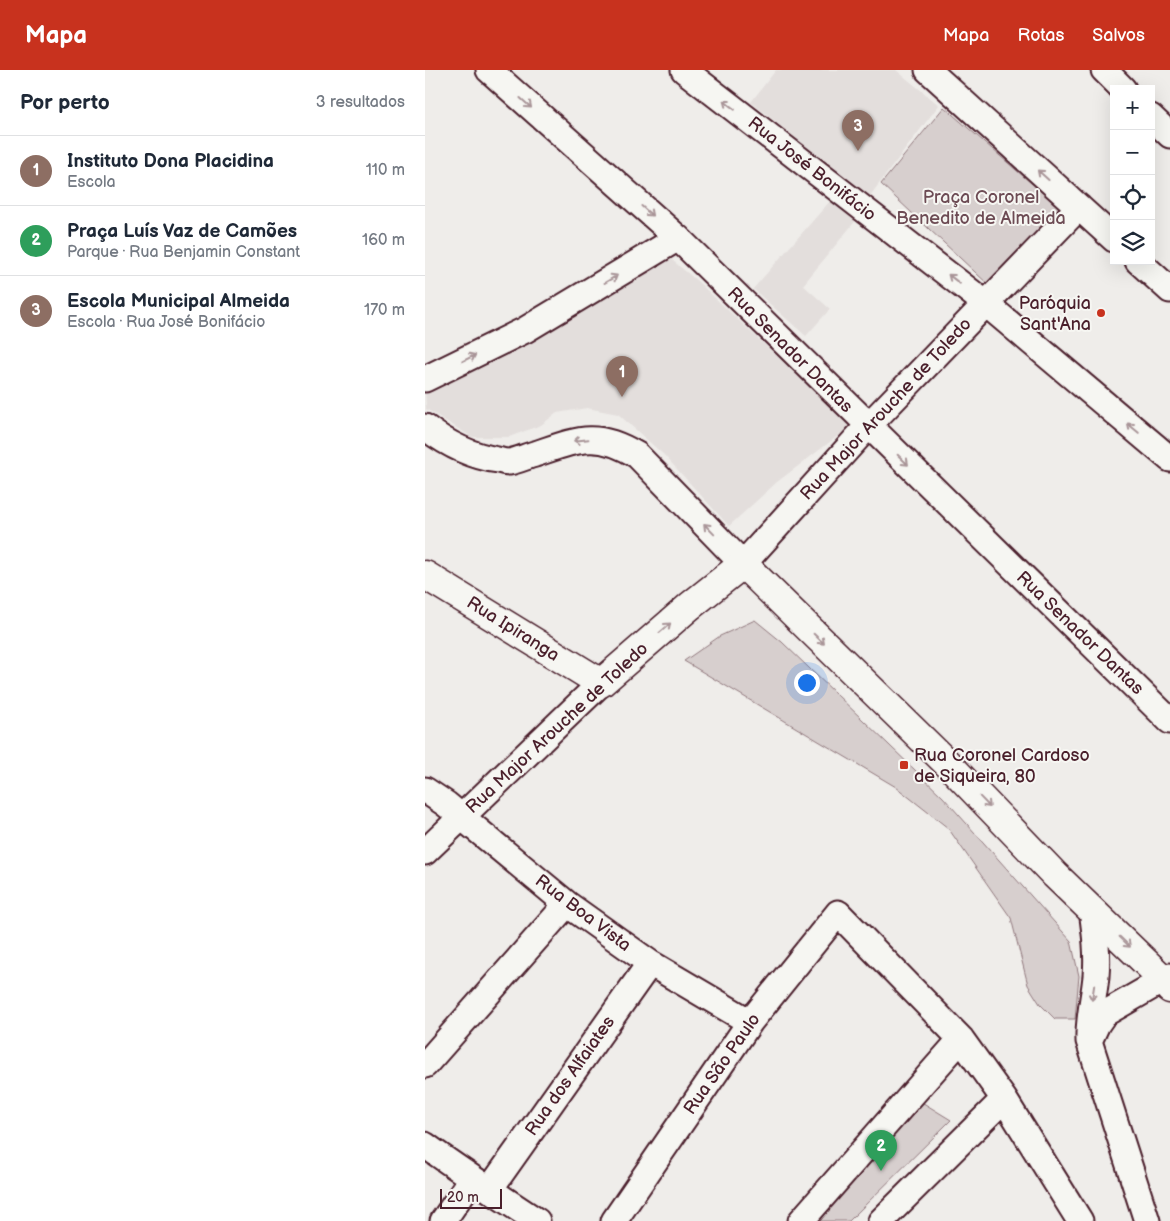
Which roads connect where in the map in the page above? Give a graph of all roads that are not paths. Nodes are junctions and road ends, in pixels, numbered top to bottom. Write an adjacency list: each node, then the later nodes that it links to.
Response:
1 (489, 70): 8 (street, Rua Senador Dantas, one-way to 8)
2 (684, 70): 11 (street, Rua José Bonifácio, one-way to 2)
3 (928, 70): 6 (street, one-way to 3)
4 (1105, 70): 5 (street)
5 (1119, 85)
6 (1079, 208): 7 (street); 11 (street, Rua Major Arouche de Toledo)
7 (1110, 235)
8 (678, 238): 12 (street, one-way to 8); 14 (street, Rua Senador Dantas)
9 (1142, 265): 10 (street)
10 (1170, 290)
11 (985, 303): 14 (street, Rua Major Arouche de Toledo); 16 (street, Rua José Bonifácio, one-way to 11)
12 (425, 379)
13 (425, 415): 15 (street)
14 (868, 426): 17 (street, Rua Major Arouche de Toledo); 22 (street, Rua Senador Dantas, one-way to 22)
15 (433, 433): 17 (street, one-way to 15)
16 (1170, 459)
17 (743, 564): 19 (main road); 20 (main road, Rua Major Arouche de Toledo)
18 (425, 575): 21 (main road, Rua Ipiranga)
19 (784, 605): 20 (main road, Rua Major Arouche de Toledo); 27 (main road, one-way to 27)
20 (690, 606): 21 (main road, Rua Major Arouche de Toledo, one-way to 20)
21 (601, 683): 24 (street, Rua Major Arouche de Toledo)
22 (1170, 721)
23 (425, 790): 24 (street, Rua Boa Vista)
24 (461, 817): 25 (street, Rua Major Arouche de Toledo); 26 (street, Rua Boa Vista)
25 (425, 852)
26 (567, 904): 28 (street, Rua Boa Vista); 33 (street)
27 (1092, 910): 29 (main road, one-way to 29); 32 (street, one-way to 32)
28 (650, 963): 30 (street, Rua Boa Vista); 36 (street, Rua dos Alfaiates)
29 (1168, 982): 32 (street)
30 (750, 1022): 31 (street, Rua São Paulo); 39 (street, Rua São Paulo)
31 (961, 1039): 34 (street); 40 (street)
32 (1089, 1041): 43 (street)
33 (425, 1065)
34 (1004, 1099): 41 (street); 42 (street)
35 (425, 1146): 36 (street)
36 (481, 1184): 37 (street, Rua dos Alfaiates); 38 (street)
37 (443, 1221)
38 (537, 1221)
39 (614, 1221)
40 (801, 1221)
41 (881, 1221)
42 (1080, 1221)
43 (1147, 1221)

